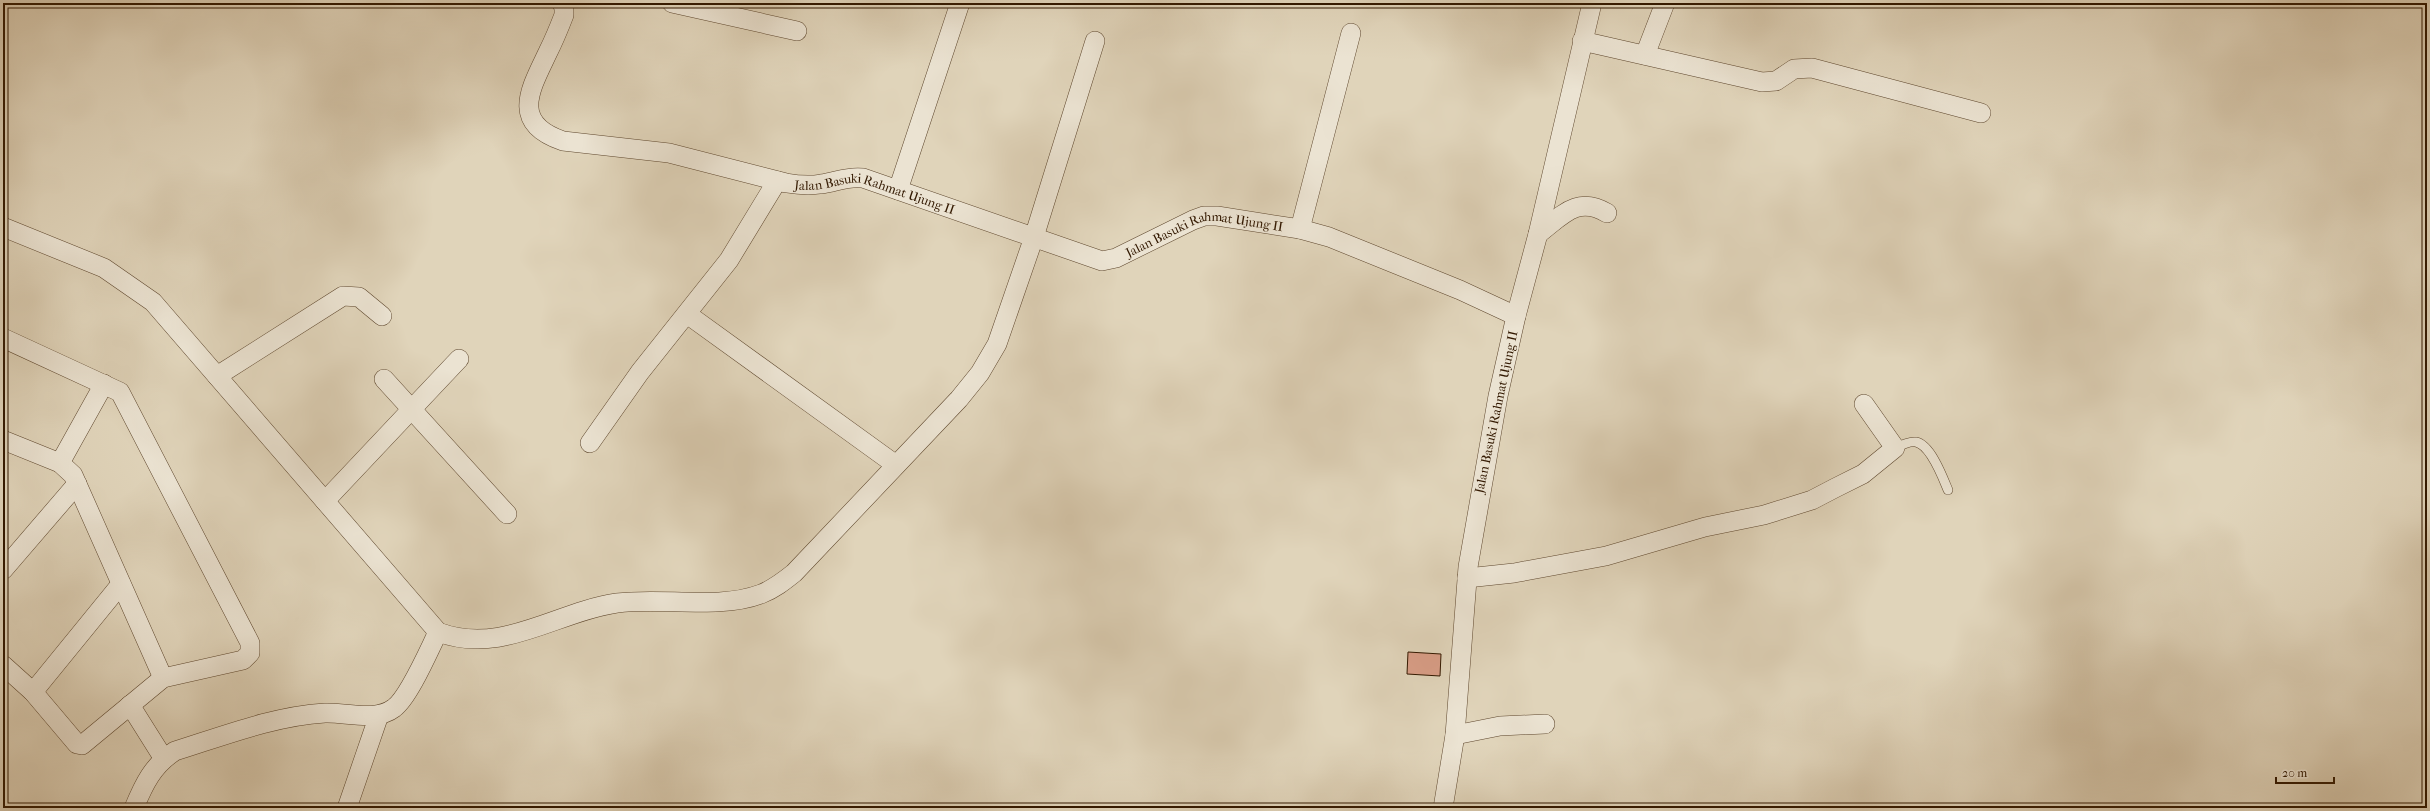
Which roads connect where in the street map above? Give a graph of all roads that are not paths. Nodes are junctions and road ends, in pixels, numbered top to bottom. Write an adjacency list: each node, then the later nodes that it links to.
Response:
1 (562, 3): 12 (street, Jalan Basuki Rahmat Ujung II)
2 (672, 3): 6 (street)
3 (960, 3): 13 (street)
4 (1592, 3): 9 (street)
5 (1665, 3): 10 (street)
6 (797, 31)
7 (1351, 33): 16 (street)
8 (1095, 41): 18 (street)
9 (1582, 41): 10 (street); 17 (street)
10 (1645, 55): 11 (street)
11 (1981, 113)
12 (776, 181): 13 (street, Jalan Basuki Rahmat Ujung II); 19 (street)
13 (898, 190): 18 (street, Jalan Basuki Rahmat Ujung II)
14 (1607, 213): 17 (street)
15 (3, 228): 24 (street)
16 (1300, 229): 18 (street, Jalan Basuki Rahmat Ujung II); 21 (street, Jalan Basuki Rahmat Ujung II)
17 (1538, 234): 21 (street)
18 (1034, 237): 33 (street)
19 (687, 314): 30 (street); 33 (street)
20 (382, 316): 24 (street)
21 (1516, 316): 39 (street, Jalan Basuki Rahmat Ujung II)
22 (3, 338): 26 (street)
23 (459, 359): 28 (street)
24 (217, 376): 36 (street)
25 (384, 380): 28 (street)
26 (104, 384): 32 (street); 43 (street)
27 (1864, 404): 31 (street)
28 (411, 411): 36 (street); 37 (street)
29 (3, 440): 32 (street)
30 (590, 443)
31 (1895, 448): 35 (lane); 39 (street)
32 (60, 463): 34 (street)
33 (896, 465): 41 (street)
34 (77, 484): 38 (street); 40 (street)
35 (1948, 490)
36 (325, 501): 41 (street)
37 (507, 514)
38 (3, 570)
39 (1467, 578): 48 (street, Jalan Basuki Rahmat Ujung II)
40 (121, 584): 43 (street); 44 (street)
41 (438, 632): 46 (street)
42 (3, 665): 44 (street)
43 (163, 678): 45 (street)
44 (33, 692): 45 (street)
45 (130, 705): 49 (street)
46 (379, 715): 49 (street); 51 (street)
47 (1545, 724): 48 (street)
48 (1456, 735): 52 (street, Jalan Basuki Rahmat Ujung II)
49 (164, 759): 50 (street)
50 (134, 808)
51 (347, 808)
52 (1443, 808)

